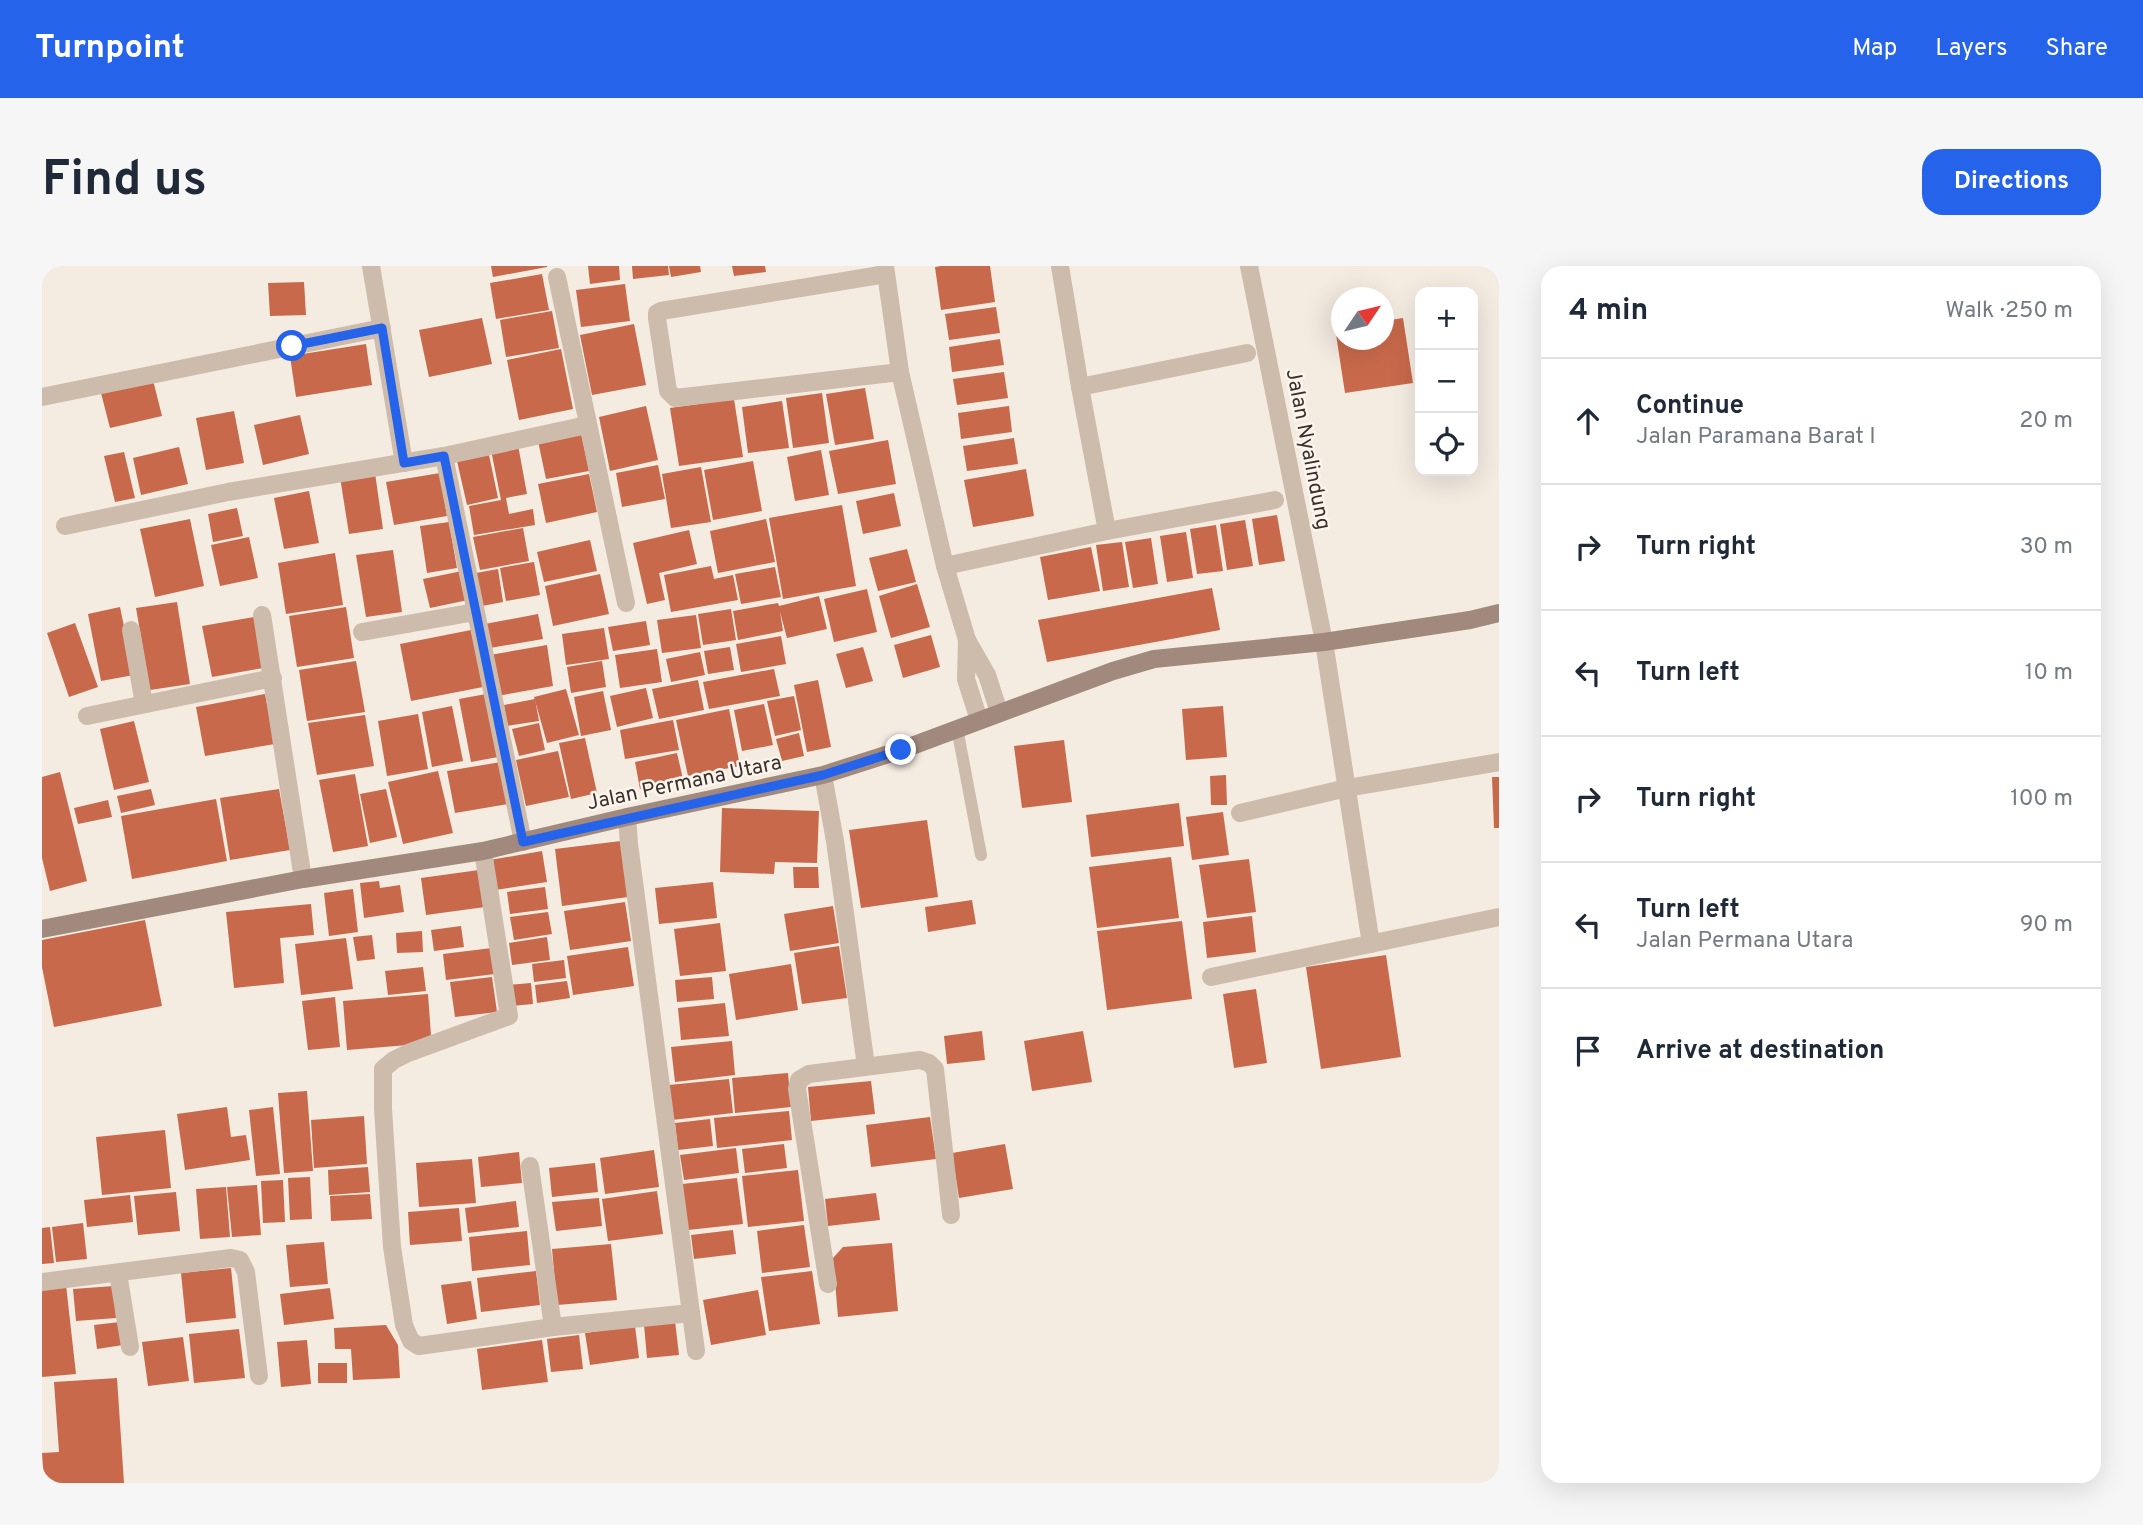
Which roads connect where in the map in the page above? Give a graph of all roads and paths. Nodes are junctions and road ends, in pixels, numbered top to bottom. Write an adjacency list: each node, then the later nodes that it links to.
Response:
1 (371, 266): 6 (street)
2 (1060, 266): 9 (street)
3 (1249, 266): 25 (street, Jalan Nyalindung)
4 (885, 270): 8 (street); 8 (street)
5 (557, 277): 11 (street)
6 (382, 328): 10 (street); 13 (street)
7 (1247, 353): 9 (street)
8 (900, 372): 17 (street)
9 (1080, 387): 16 (street)
10 (42, 397)
11 (587, 425): 12 (street); 18 (street)
12 (444, 456): 13 (street); 19 (street)
13 (404, 463): 15 (street)
14 (1275, 500): 16 (street)
15 (65, 526)
16 (1107, 531): 17 (street)
17 (945, 566): 24 (street)
18 (626, 603)
19 (475, 612): 23 (street); 37 (street)
20 (1499, 613): 25 (street, Jalan Permana Utara)
21 (262, 615): 26 (street)
22 (131, 631): 27 (street)
23 (362, 632)
24 (967, 640): 28 (street); 30 (street)
25 (1324, 642): 28 (street, Jalan Permana Utara); 34 (street, Jalan Nyalindung)
26 (273, 678): 27 (street); 40 (street)
27 (144, 704): 29 (street)
28 (999, 712): 30 (street, Jalan Permana Utara)
29 (87, 716)
30 (979, 720): 31 (street, Jalan Permana Utara)
31 (957, 728): 33 (street, Jalan Permana Utara); 39 (lane)
32 (1499, 762): 34 (street)
33 (823, 775): 36 (street, Jalan Permana Utara); 45 (street)
34 (1347, 788): 35 (street); 43 (street, Jalan Nyalindung)
35 (1240, 813)
36 (627, 817): 37 (street, Jalan Permana Utara); 51 (street)
37 (523, 842): 38 (street, Jalan Permana Utara)
38 (483, 851): 40 (street, Jalan Permana Utara); 52 (street)
39 (981, 855)
40 (303, 879): 42 (street, Jalan Permana Utara)
41 (1499, 917): 43 (street)
42 (42, 929)
43 (1371, 944): 44 (street)
44 (1211, 977)
45 (866, 1066): 47 (street); 50 (street)
46 (530, 1166): 52 (street)
47 (951, 1215)
48 (118, 1273): 49 (street); 53 (street); 55 (street)
49 (42, 1282)
50 (828, 1284)
51 (691, 1313): 52 (street); 54 (street)
52 (553, 1327)
53 (130, 1347)
54 (696, 1351)
55 (259, 1376)

